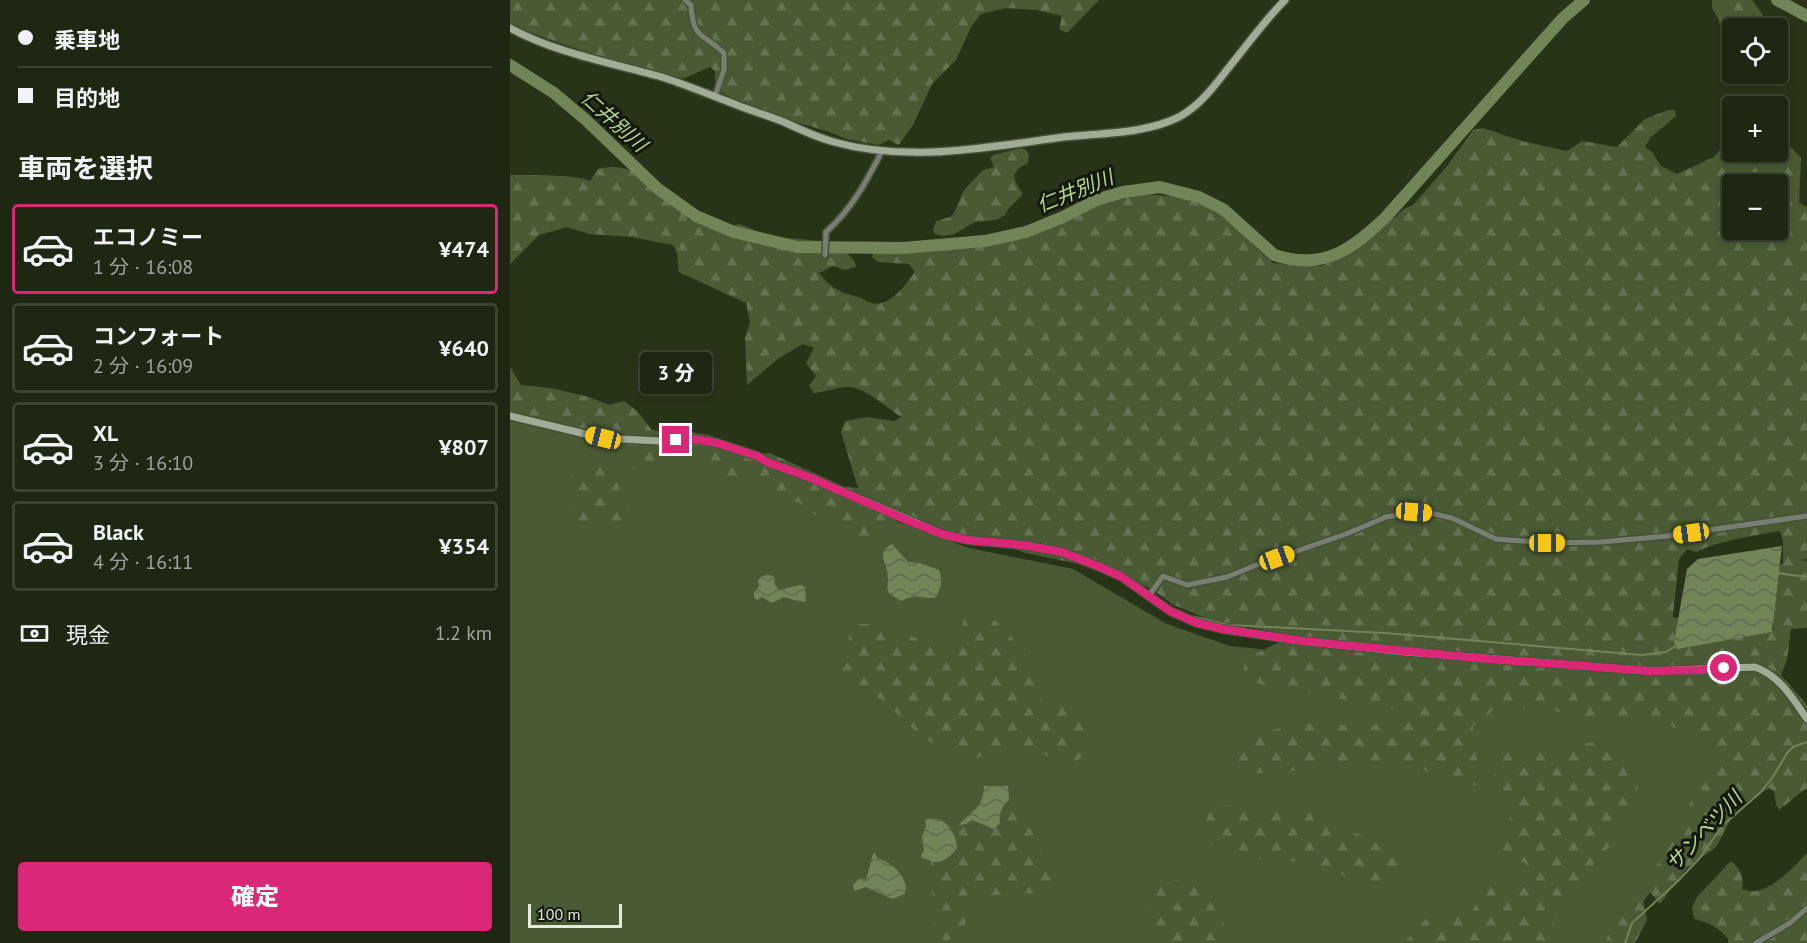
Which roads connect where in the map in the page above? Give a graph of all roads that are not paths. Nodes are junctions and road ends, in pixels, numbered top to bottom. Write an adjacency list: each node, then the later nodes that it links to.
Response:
1 (686, 0): 4 (street)
2 (1285, 0): 5 (street)
3 (510, 28): 4 (street)
4 (715, 96): 5 (street)
5 (882, 151): 6 (street)
6 (825, 255)
7 (510, 416): 9 (street)
8 (1807, 516): 9 (street)
9 (1148, 597): 10 (street)
10 (1807, 719)
11 (1807, 908): 12 (street)
12 (1756, 943)

